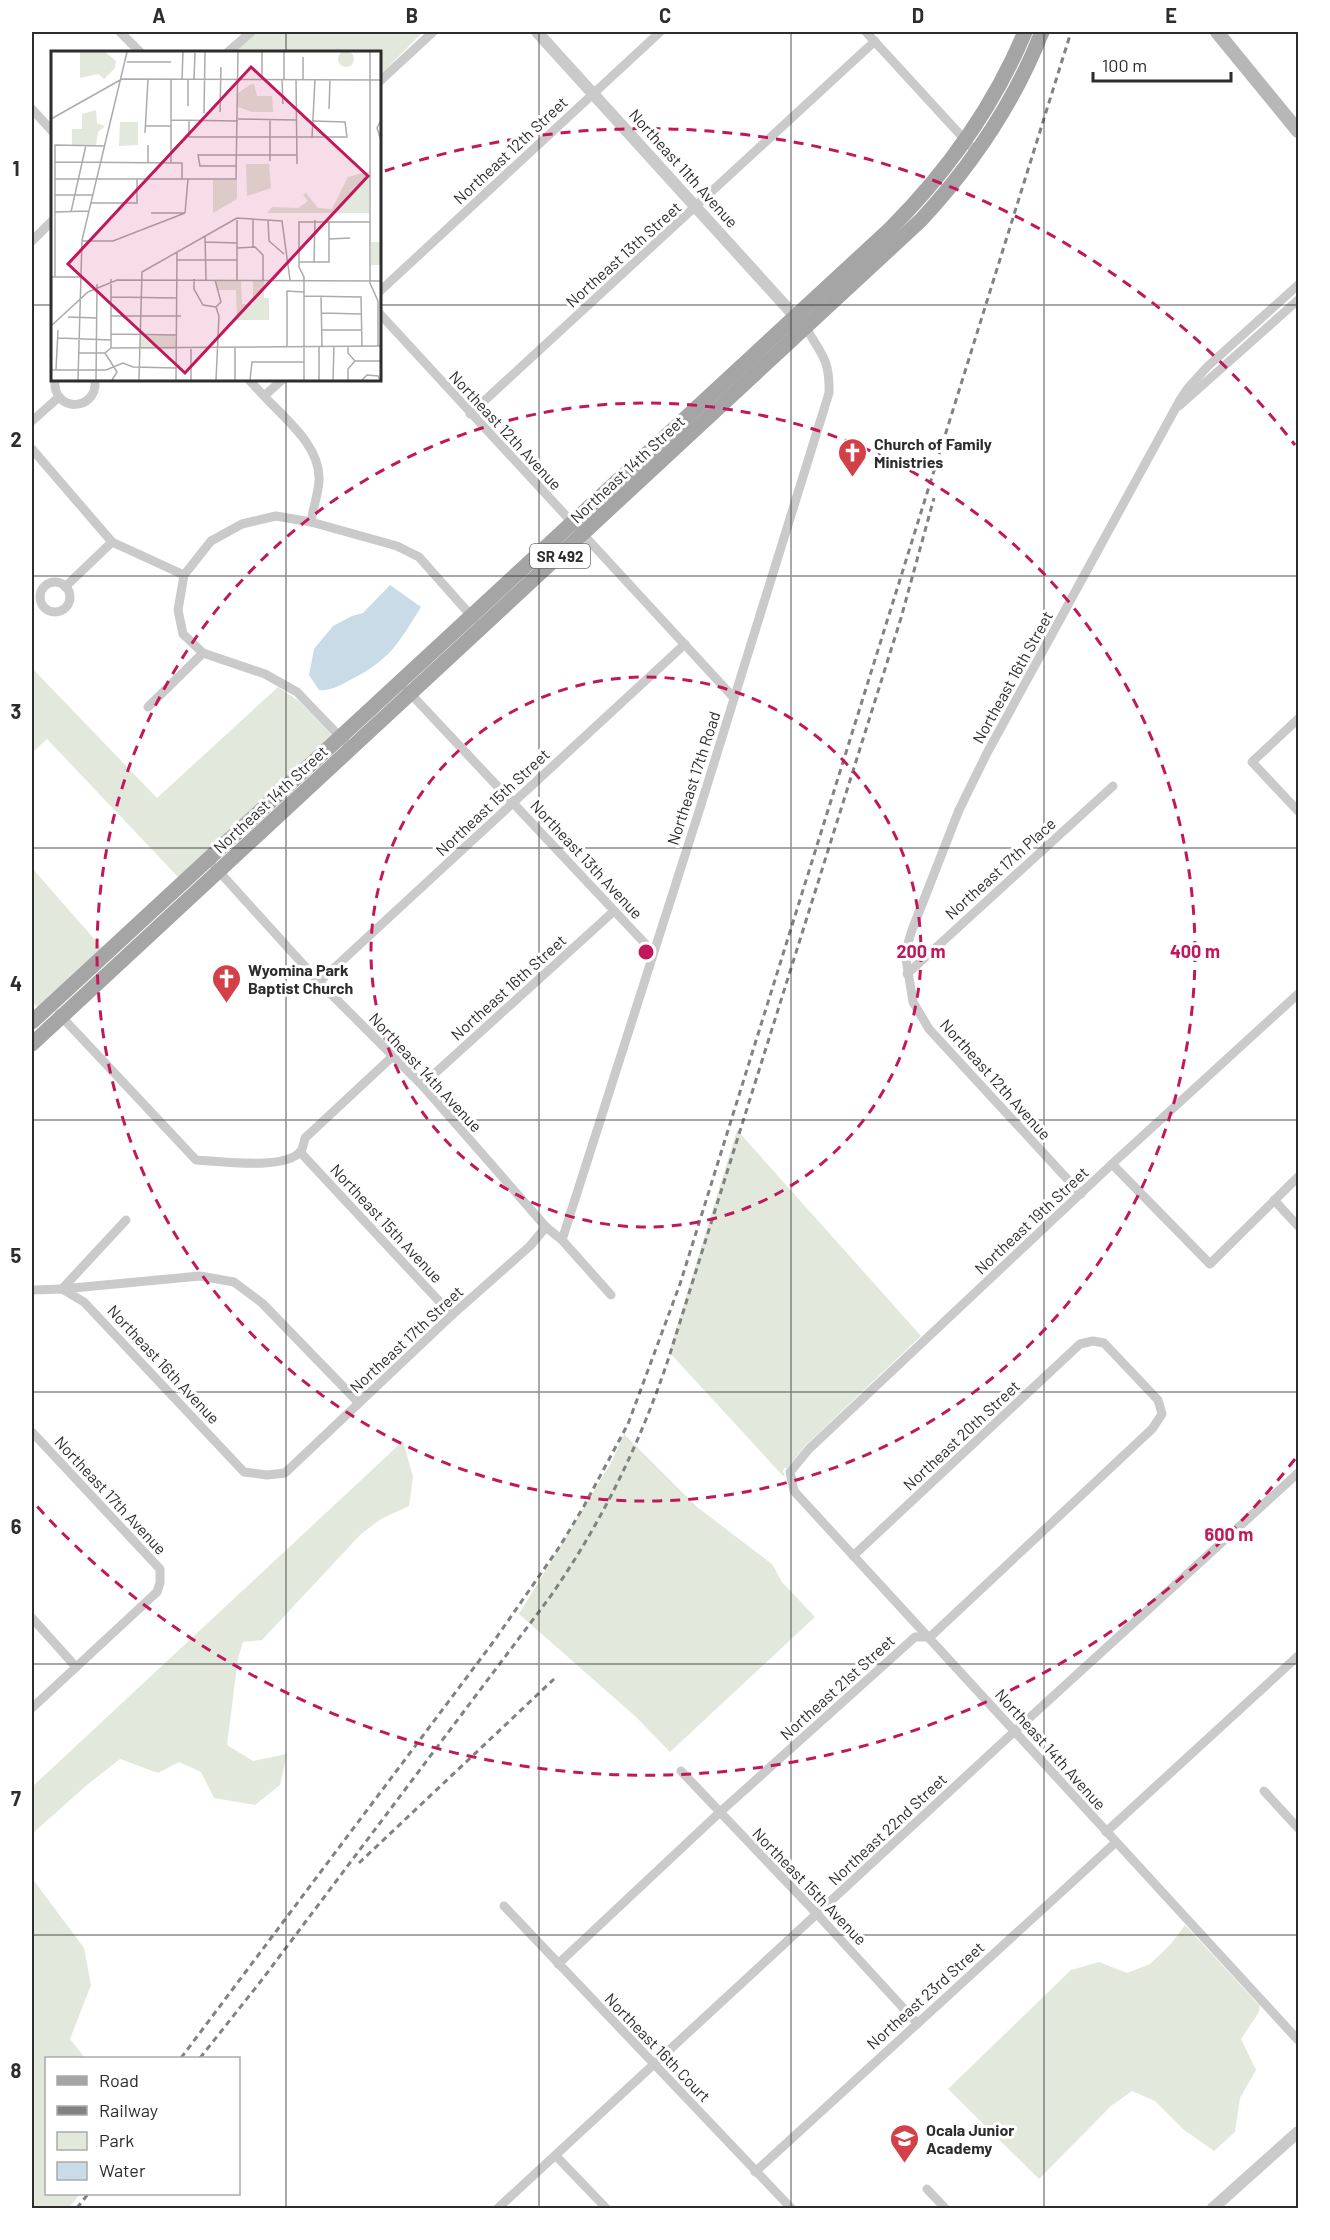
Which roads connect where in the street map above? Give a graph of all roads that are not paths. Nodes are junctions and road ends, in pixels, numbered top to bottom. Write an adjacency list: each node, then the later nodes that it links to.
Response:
1 (120, 32): 11 (street)
2 (251, 32): 12 (street)
3 (433, 32): 13 (street)
4 (537, 32): 14 (street, Northeast 11th Avenue)
5 (660, 32): 14 (street, Northeast 12th Street)
6 (866, 32): 10 (street)
7 (1025, 32): 9 (street); 18 (main road, Northeast 14th Street / SR 492)
8 (1217, 32): 17 (main road)
9 (1039, 38): 19 (main road, Northeast 14th Street / SR 492)
10 (875, 41): 18 (street); 20 (street, Northeast 13th Street)
11 (139, 51)
12 (229, 51)
13 (381, 80)
14 (593, 93): 20 (street, Northeast 11th Avenue); 24 (street, Northeast 12th Street)
15 (32, 109): 16 (street)
16 (51, 130)
17 (1299, 130)
18 (966, 141): 19 (street); 27 (main road, Northeast 14th Street / SR 492)
19 (977, 153): 28 (main road, Northeast 14th Street / SR 492)
20 (697, 207): 27 (street, Northeast 11th Avenue); 40 (street, Northeast 13th Street)
21 (51, 221): 22 (street)
22 (32, 241)
23 (1299, 285): 29 (street, Northeast 16th Street)
24 (381, 290)
25 (1299, 300): 30 (street, Northeast 16th Street)
26 (381, 315): 40 (street, Northeast 12th Avenue)
27 (795, 316): 28 (street, Northeast 11th Avenue); 44 (main road, Northeast 14th Street / SR 492)
28 (806, 328): 44 (main road, Northeast 14th Street / SR 492); 54 (street, Northeast 17th Road)
29 (1245, 334): 30 (street); 31 (street, Northeast 16th Street)
30 (1252, 342): 32 (street, Northeast 16th Street)
31 (1214, 361): 32 (street); 39 (street, Northeast 16th Street)
32 (1222, 369): 39 (street, Northeast 16th Street)
33 (55, 381): 38 (street)
34 (95, 381): 38 (street)
35 (250, 381): 37 (street)
36 (281, 381): 37 (street)
37 (264, 396): 43 (street)
38 (59, 397): 41 (street)
39 (1178, 408): 65 (street, Northeast 16th Street)
40 (470, 414): 44 (street, Northeast 12th Avenue)
41 (32, 421)
42 (32, 449): 45 (street)
43 (311, 522): 46 (street); 48 (street)
44 (577, 529): 48 (main road, Northeast 14th Street / SR 492); 49 (main road, Northeast 14th Street / SR 492); 50 (street, Northeast 12th Avenue)
45 (112, 542): 46 (street); 47 (street)
46 (184, 574): 51 (street)
47 (65, 587)
48 (471, 615): 49 (street); 52 (main road, Northeast 14th Street / SR 492)
49 (482, 627): 53 (main road, Northeast 14th Street / SR 492)
50 (685, 644): 54 (street, Northeast 12th Avenue); 59 (street, Northeast 15th Street)
51 (203, 653): 55 (street); 57 (street)
52 (399, 682): 53 (street, Northeast 13th Avenue); 57 (main road, Northeast 14th Street / SR 492)
53 (410, 694): 57 (main road, Northeast 14th Street / SR 492); 59 (street, Northeast 13th Avenue)
54 (734, 698): 64 (street, Northeast 17th Road)
55 (147, 707)
56 (1299, 719): 60 (street)
57 (345, 743): 61 (main road, Northeast 14th Street / SR 492); 62 (main road, Northeast 14th Street / SR 492)
58 (1113, 786): 65 (street, Northeast 17th Place)
59 (515, 803): 63 (street, Northeast 13th Avenue); 66 (street, Northeast 15th Street)
60 (1299, 810)
61 (208, 859): 62 (street, Northeast 14th Avenue); 68 (main road, Northeast 14th Street / SR 492)
62 (219, 871): 66 (street, Northeast 14th Avenue); 69 (main road, Northeast 14th Street / SR 492)
63 (614, 911): 64 (street, Northeast 13th Avenue); 73 (street, Northeast 16th Street)
64 (653, 952): 82 (street, Northeast 17th Road)
65 (907, 974): 77 (street, Northeast 12th Avenue)
66 (319, 982): 72 (street, Northeast 14th Avenue)
67 (1299, 994): 75 (street, Northeast 19th Street)
68 (50, 1005): 69 (street); 70 (main road, Northeast 14th Street / SR 492)
69 (61, 1017): 71 (main road, Northeast 14th Street / SR 492); 74 (street)
70 (32, 1022)
71 (32, 1044)
72 (393, 1056): 73 (street, Northeast 14th Avenue); 74 (street)
73 (422, 1085): 81 (street, Northeast 14th Avenue)
74 (300, 1152): 86 (street, Northeast 15th Avenue)
75 (1113, 1164): 77 (street, Northeast 19th Street); 78 (street)
76 (1299, 1176): 78 (street)
77 (1081, 1194): 90 (street, Northeast 19th Street)
78 (1274, 1200): 80 (street)
79 (126, 1220): 83 (street)
80 (1299, 1226)
81 (546, 1227): 82 (street); 86 (street, Northeast 17th Street)
82 (562, 1240): 85 (street)
83 (62, 1288): 84 (street); 87 (street); 92 (street, Northeast 16th Avenue)
84 (32, 1290)
85 (611, 1295)
86 (452, 1315): 87 (street, Northeast 17th Street)
87 (359, 1403): 92 (street, Northeast 17th Street)
88 (1162, 1414): 93 (street, Northeast 20th Street); 95 (street, Northeast 21st Street)
89 (32, 1431): 97 (street, Northeast 17th Avenue)
90 (789, 1472): 93 (street, Northeast 14th Avenue)
91 (1299, 1473): 99 (street, Northeast 22nd Street)
92 (267, 1475)
93 (853, 1556): 95 (street, Northeast 14th Avenue)
94 (32, 1618): 97 (street)
95 (930, 1637): 99 (street, Northeast 14th Avenue); 102 (street, Northeast 21st Street)
96 (1299, 1656): 104 (street)
97 (76, 1667): 98 (street)
98 (32, 1708)
99 (1015, 1731): 104 (street, Northeast 14th Avenue); 107 (street, Northeast 22nd Street)
100 (681, 1771): 102 (street, Northeast 15th Avenue)
101 (1264, 1791): 103 (street)
102 (720, 1813): 107 (street, Northeast 15th Avenue); 108 (street, Northeast 21st Street)
103 (1299, 1828)
104 (1106, 1832): 105 (street, Northeast 14th Avenue)
105 (1116, 1843): 109 (street, Northeast 23rd Street); 110 (street, Northeast 14th Avenue)
106 (504, 1906): 108 (street, Northeast 16th Court)
107 (817, 1914): 109 (street, Northeast 15th Avenue); 111 (street, Northeast 22nd Street)
108 (558, 1964): 111 (street, Northeast 16th Court)
109 (917, 2023): 114 (street, Northeast 23rd Street)
110 (1299, 2040)
111 (654, 2065): 113 (street, Northeast 22nd Street); 114 (street, Northeast 16th Court)
112 (1299, 2132): 120 (street)
113 (556, 2156): 116 (street, Northeast 22nd Street); 117 (street)
114 (755, 2172): 118 (street, Northeast 16th Court)
115 (927, 2189): 119 (street)
116 (498, 2208)
117 (606, 2208)
118 (791, 2208)
119 (945, 2208)
120 (1213, 2208)

